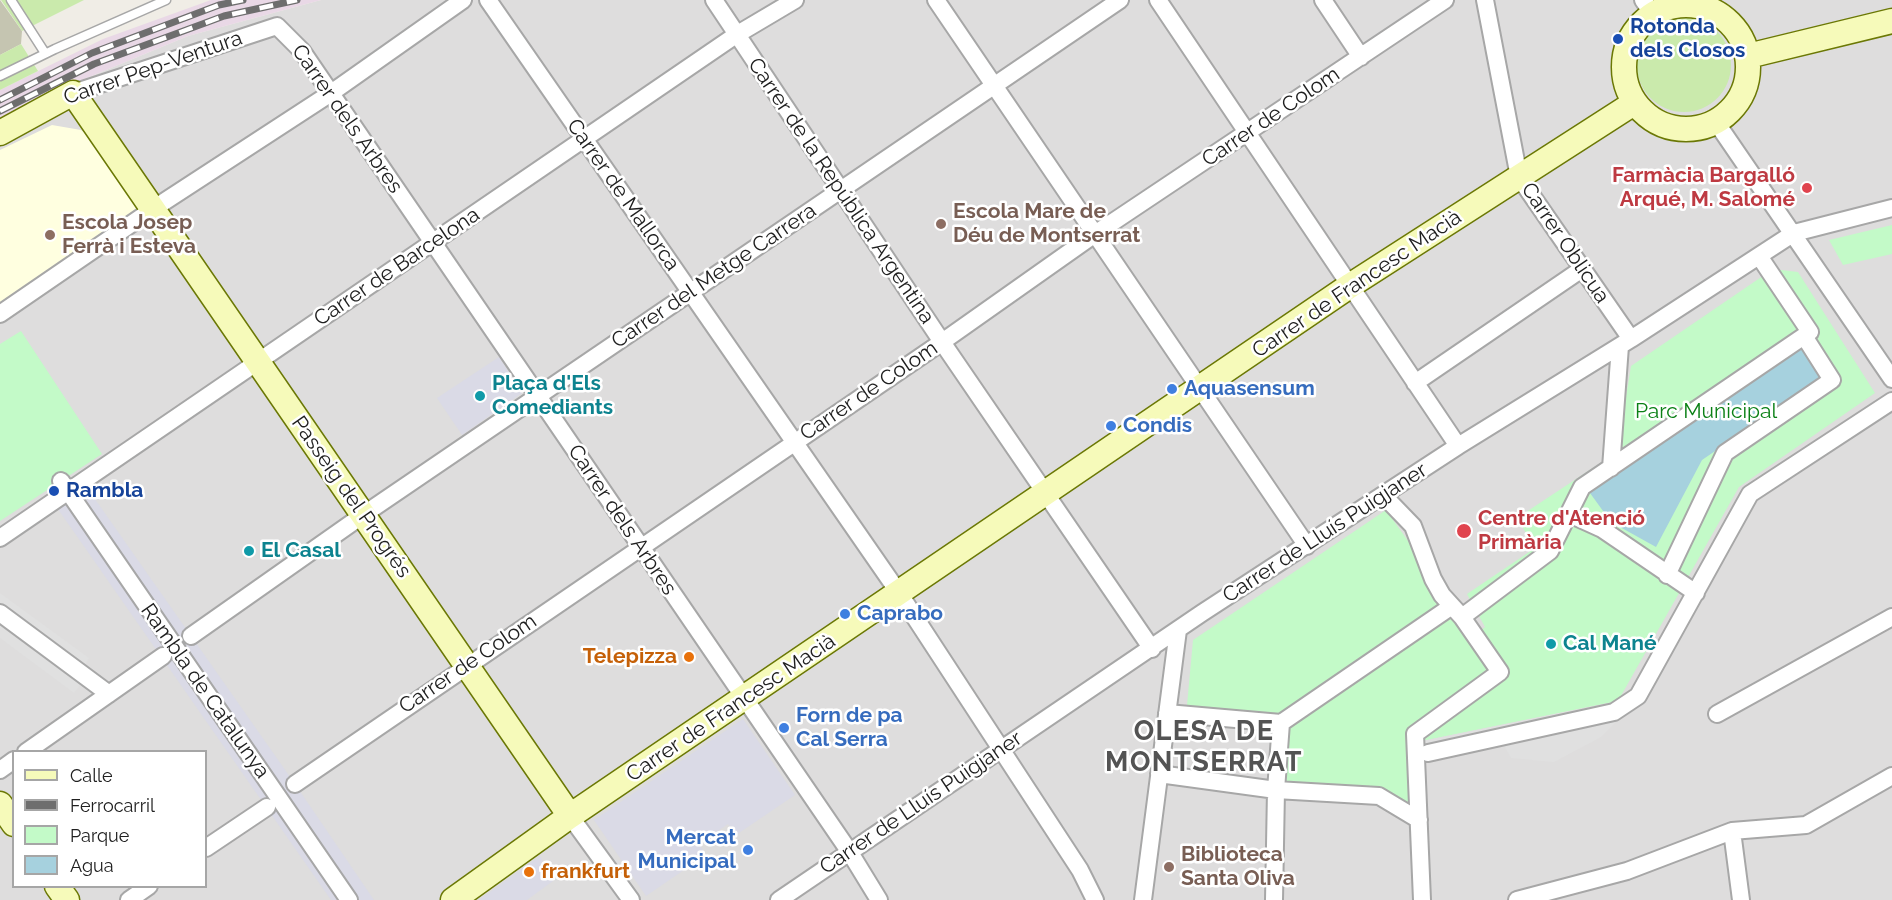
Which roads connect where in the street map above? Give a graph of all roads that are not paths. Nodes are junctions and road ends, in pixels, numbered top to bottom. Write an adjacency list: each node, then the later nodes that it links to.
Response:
1 (11, 0): 17 (lane)
2 (166, 0): 17 (lane)
3 (463, 0): 23 (street)
4 (488, 0): 28 (street, Carrer de Mallorca)
5 (714, 0): 16 (street, Carrer de la República Argentina)
6 (795, 0): 16 (street, Carrer de Barcelona)
7 (936, 0): 21 (street)
8 (1120, 0): 21 (street, Carrer del Metge Carrera)
9 (1158, 0): 27 (street)
10 (1323, 0): 19 (street)
11 (1445, 0): 19 (street, Carrer de Colom)
12 (1485, 0): 29 (street, Carrer Oblicua)
13 (1648, 7): 18 (street); 24 (street)
14 (1892, 21): 18 (street)
15 (277, 26): 22 (street, Carrer Pep-Ventura); 23 (street, Carrer dels Arbres)
16 (736, 35): 28 (street, Carrer de Barcelona); 30 (street, Carrer de la República Argentina)
17 (45, 53): 20 (lane)
18 (1748, 56): 25 (street)
19 (1362, 57): 27 (street, Carrer de Colom)
20 (0, 76)
21 (994, 86): 30 (street, Carrer del Metge Carrera); 34 (street)
22 (73, 93): 26 (street, Carrer Pep-Ventura); 32 (street, Passeig del Progrés)
23 (331, 93): 32 (street); 35 (street, Carrer dels Arbres)
24 (1634, 103): 25 (street); 29 (street, Carrer de Francesc Macià)
25 (1716, 122): 33 (street)
26 (0, 133)
27 (1249, 133): 34 (street, Carrer de Colom); 38 (street)
28 (585, 140): 35 (street, Carrer de Barcelona); 39 (street, Carrer de Mallorca)
29 (1519, 177): 37 (street, Carrer Oblicua); 38 (street, Carrer de Francesc Macià)
30 (841, 190): 39 (street, Carrer del Metge Carrera); 42 (street, Carrer de la República Argentina)
31 (1892, 208): 33 (street, Carrer de Lluís Puigjaner)
32 (153, 209): 40 (street); 44 (street, Passeig del Progrés)
33 (1794, 233): 36 (street, Carrer de Lluís Puigjaner); 45 (street)
34 (1095, 234): 42 (street, Carrer de Colom); 47 (street)
35 (433, 243): 44 (street, Carrer de Barcelona); 48 (street, Carrer dels Arbres)
36 (1759, 256): 41 (street); 43 (street, Carrer de Lluís Puigjaner)
37 (1582, 269): 43 (street, Carrer Oblicua); 46 (street)
38 (1351, 285): 46 (street); 47 (street, Carrer de Francesc Macià)
39 (691, 292): 48 (street, Carrer del Metge Carrera); 50 (street, Carrer de Mallorca)
40 (0, 314)
41 (1804, 336): 52 (street); 61 (street)
42 (942, 342): 50 (street, Carrer de Colom); 54 (street, Carrer de la República Argentina)
43 (1625, 343): 51 (street, Carrer de Lluís Puigjaner); 52 (street)
44 (258, 362): 53 (street, Carrer de Barcelona); 57 (street, Passeig del Progrés)
45 (1892, 379)
46 (1415, 383): 51 (street)
47 (1201, 390): 54 (street, Carrer de Francesc Macià); 59 (street)
48 (537, 396): 57 (street, Carrer del Metge Carrera); 60 (street, Carrer dels Arbres)
49 (1892, 401): 63 (street)
50 (794, 442): 60 (street, Carrer de Colom); 62 (street, Carrer de Mallorca)
51 (1458, 446): 55 (street, Carrer de Lluís Puigjaner)
52 (1611, 468): 56 (street)
53 (64, 487): 58 (street, Carrer de Barcelona); 94 (street, Rambla de Catalunya)
54 (1046, 495): 62 (street, Carrer de Francesc Macià); 69 (street, Carrer de la República Argentina)
55 (1384, 496): 59 (street, Carrer de Lluís Puigjaner); 64 (street)
56 (1569, 514): 61 (street); 64 (street)
57 (363, 515): 68 (street, Carrer del Metge Carrera); 71 (street, Passeig del Progrés)
58 (0, 538)
59 (1307, 546): 67 (street, Carrer de Lluís Puigjaner)
60 (640, 547): 71 (street, Carrer de Colom); 73 (street, Carrer dels Arbres)
61 (1667, 575): 63 (street)
62 (899, 593): 73 (street, Carrer de Francesc Macià); 77 (street, Carrer de Mallorca)
63 (1695, 593): 79 (street)
64 (1457, 611): 76 (street); 87 (street)
65 (0, 613): 72 (street)
66 (1892, 617): 75 (street)
67 (1178, 630): 69 (street, Carrer de Lluís Puigjaner); 74 (street)
68 (191, 636)
69 (1152, 649): 77 (street, Carrer de Lluís Puigjaner)
70 (163, 656): 72 (street)
71 (466, 665): 82 (street, Carrer de Colom); 86 (street, Passeig del Progrés)
72 (109, 694): 78 (street)
73 (744, 699): 86 (street, Carrer de Francesc Macià); 91 (street, Carrer dels Arbres)
74 (1167, 713): 76 (street); 80 (street)
75 (1717, 714)
76 (1281, 723): 83 (street)
77 (1001, 747): 91 (street, Carrer de Lluís Puigjaner); 99 (street, Carrer de Mallorca)
78 (29, 750)
79 (1428, 753)
80 (1159, 774): 83 (street); 100 (street)
81 (1892, 776): 89 (street)
82 (295, 784)
83 (1276, 790): 87 (street); 101 (street)
84 (0, 804): 88 (street)
85 (267, 807): 90 (street)
86 (570, 816): 95 (street, Carrer de Francesc Macià); 96 (street, Passeig del Progrés)
87 (1419, 820): 102 (street)
88 (12, 821)
89 (1732, 831): 103 (street); 104 (street)
90 (207, 847)
91 (849, 851): 97 (street, Carrer de Lluís Puigjaner); 98 (street, Carrer dels Arbres)
92 (146, 888): 93 (street)
93 (129, 900)
94 (349, 900)
95 (453, 900)
96 (631, 900)
97 (778, 900)
98 (879, 900)
99 (1095, 900)
100 (1143, 900)
101 (1274, 900)
102 (1422, 900)
103 (1517, 900)
104 (1741, 900)

